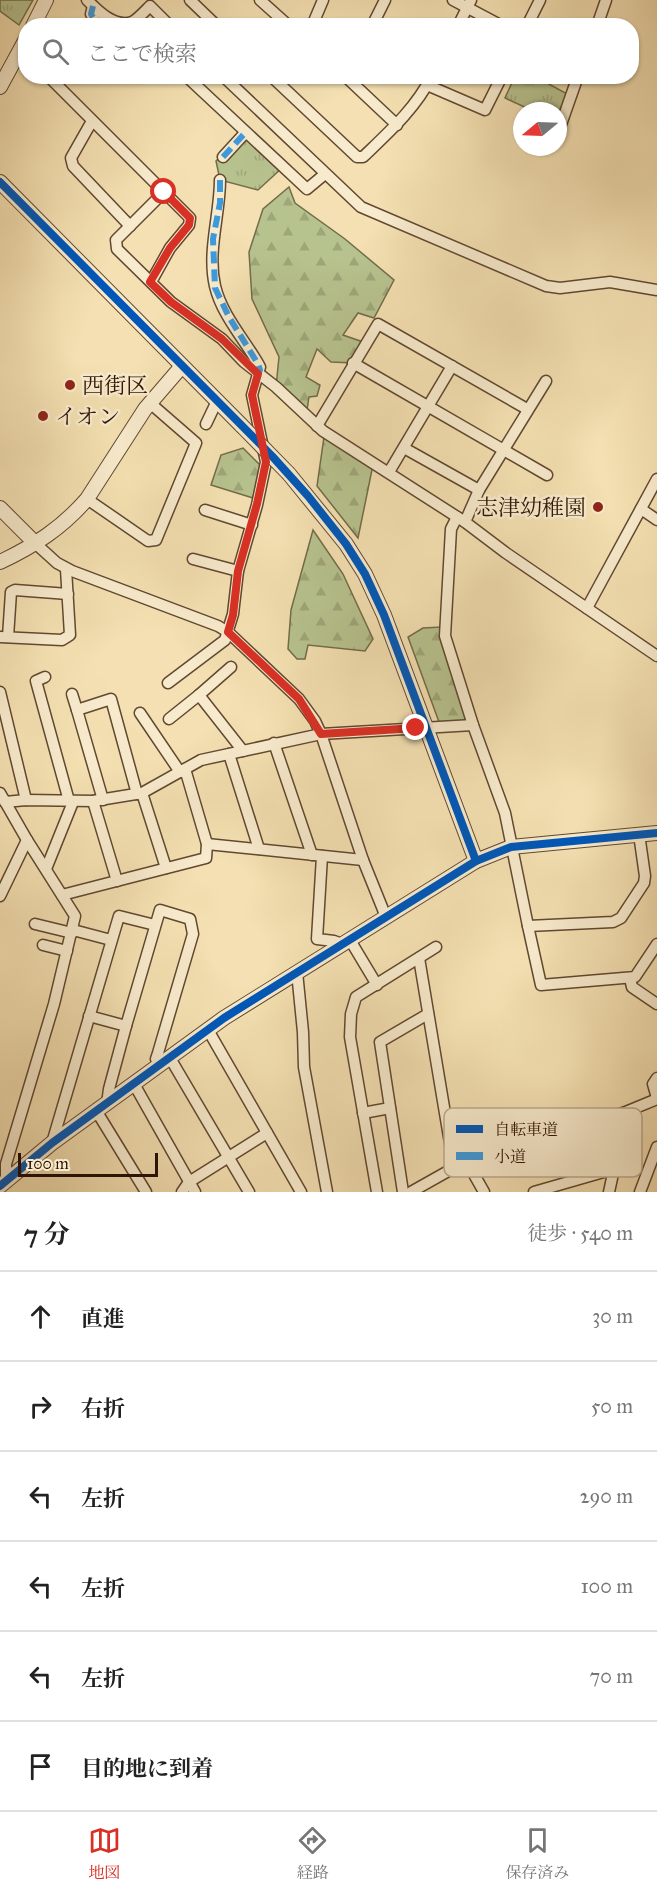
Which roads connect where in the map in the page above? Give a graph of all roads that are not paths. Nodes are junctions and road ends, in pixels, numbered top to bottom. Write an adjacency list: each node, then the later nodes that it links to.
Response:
1 (46, 0): 11 (street)
2 (190, 0): 16 (street)
3 (260, 0): 17 (street)
4 (323, 0): 18 (street)
5 (385, 0): 19 (street)
6 (453, 0): 10 (street)
7 (540, 0): 22 (street)
8 (606, 0): 23 (street)
9 (90, 3): 12 (street); 13 (street)
10 (469, 4): 20 (street); 21 (street)
11 (37, 18)
12 (93, 18)
13 (110, 18)
14 (136, 18): 15 (street)
15 (162, 18)
16 (209, 18)
17 (280, 18)
18 (315, 18)
19 (376, 18)
20 (462, 18)
21 (490, 18)
22 (531, 18)
23 (600, 18)
24 (18, 64): 34 (street)
25 (56, 84): 36 (street)
26 (194, 84): 38 (street)
27 (231, 84): 40 (street)
28 (279, 84): 37 (street)
29 (353, 84): 37 (street)
30 (428, 84): 37 (street)
31 (436, 84): 32 (street)
32 (498, 84)
33 (575, 84): 35 (street)
34 (0, 87)
35 (567, 107)
36 (92, 121): 43 (street); 44 (street)
37 (397, 125)
38 (245, 133): 39 (street); 40 (street)
39 (223, 157)
40 (325, 174): 46 (street)
41 (220, 180): 50 (street)
42 (0, 182): 48 (street)
43 (164, 192): 44 (street); 45 (street)
44 (130, 226): 45 (street)
45 (150, 282): 50 (street)
46 (657, 290)
47 (353, 363): 49 (street); 54 (street); 57 (street)
48 (182, 366): 52 (street); 53 (street)
49 (452, 366): 54 (street); 55 (street)
50 (258, 374): 57 (street); 70 (street)
51 (546, 381): 55 (street)
52 (217, 401): 56 (street); 91 (street, bridge)
53 (150, 403): 64 (street); 64 (street)
54 (428, 406): 58 (street); 59 (street)
55 (527, 409): 59 (street)
56 (206, 424)
57 (317, 426): 60 (street)
58 (404, 448): 60 (street); 63 (street)
59 (503, 450): 61 (street); 63 (street)
60 (389, 472): 68 (street)
61 (547, 475)
62 (657, 479): 66 (street)
63 (479, 490): 68 (street)
64 (87, 499): 71 (street)
65 (0, 508): 71 (street)
66 (641, 509): 69 (street); 77 (street)
67 (205, 510): 70 (street)
68 (461, 519): 77 (street); 90 (street)
69 (657, 520)
70 (252, 525): 75 (street)
71 (36, 544): 73 (street); 74 (street)
72 (193, 559): 75 (street)
73 (0, 562)
74 (66, 569): 76 (street); 78 (street)
75 (238, 571): 78 (street)
76 (68, 594): 79 (street); 79 (street)
77 (587, 608): 80 (street)
78 (228, 632): 83 (street); 92 (street)
79 (4, 637)
80 (657, 656)
81 (231, 667): 86 (street)
82 (45, 678): 101 (street)
83 (168, 683)
84 (0, 692): 99 (street)
85 (72, 694): 87 (street)
86 (199, 695): 89 (street); 94 (street)
87 (76, 710): 97 (street); 100 (street)
88 (140, 714): 96 (street)
89 (170, 719)
90 (474, 725): 91 (street); 106 (street)
91 (426, 728): 92 (street); 110 (street)
92 (321, 734): 93 (street); 109 (street)
93 (274, 743): 94 (street); 108 (street)
94 (243, 751): 95 (street)
95 (229, 754): 96 (street); 107 (street)
96 (182, 771): 97 (street); 105 (street)
97 (140, 794): 100 (street); 111 (street)
98 (3, 798): 99 (street); 104 (street)
99 (26, 800): 101 (street)
100 (98, 800): 101 (street); 115 (street)
101 (71, 801): 113 (street)
102 (657, 832): 103 (street)
103 (639, 834): 106 (street); 112 (street)
104 (27, 840): 113 (street); 117 (street)
105 (207, 844): 107 (street); 111 (street)
106 (511, 847): 110 (street); 121 (street)
107 (259, 849): 108 (street)
108 (317, 855): 109 (street); 124 (street)
109 (363, 860): 118 (street)
110 (476, 861): 118 (street)
111 (166, 868): 115 (street)
112 (644, 868): 114 (street); 121 (street)
113 (46, 869): 116 (street)
114 (657, 876)
115 (117, 881): 116 (street)
116 (62, 895): 122 (street)
117 (0, 896)
118 (386, 917): 124 (street)
119 (35, 924): 122 (street)
120 (155, 925): 123 (street); 136 (street); 138 (street)
121 (528, 926): 131 (street)
122 (72, 931): 123 (street); 128 (street)
123 (111, 940): 135 (street)
124 (346, 942): 130 (street); 132 (street)
125 (43, 945): 128 (street)
126 (657, 945): 131 (street)
127 (436, 947): 129 (street)
128 (67, 951): 156 (street)
129 (419, 958): 132 (street); 134 (street)
130 (297, 972): 137 (street); 162 (street)
131 (630, 978): 133 (street)
132 (377, 985): 146 (street)
133 (657, 1004)
134 (428, 1014): 143 (street); 144 (street)
135 (89, 1016): 136 (street); 148 (street)
136 (126, 1026): 142 (street)
137 (208, 1030): 138 (street); 147 (street)
138 (165, 1062): 140 (street); 150 (street)
139 (657, 1078): 141 (street)
140 (134, 1084): 142 (street); 157 (street)
141 (657, 1099): 145 (street)
142 (102, 1108): 148 (street); 158 (street)
143 (390, 1108): 146 (street); 164 (street)
144 (444, 1108)
145 (636, 1108)
146 (363, 1113): 163 (street)
147 (267, 1133): 150 (street); 161 (street)
148 (52, 1143): 156 (street)
149 (657, 1147): 151 (street)
150 (229, 1157): 157 (street); 160 (street)
151 (653, 1167): 169 (street)
152 (444, 1173): 165 (street)
153 (476, 1177): 166 (street)
154 (586, 1177): 167 (street)
155 (612, 1177): 168 (street)
156 (3, 1184)
157 (192, 1187): 159 (street)
158 (146, 1192)
159 (182, 1192)
160 (249, 1192)
161 (301, 1192)
162 (327, 1192)
163 (377, 1192)
164 (403, 1192)
165 (411, 1192)
166 (484, 1192)
167 (534, 1192)
168 (609, 1192)
169 (640, 1192)

